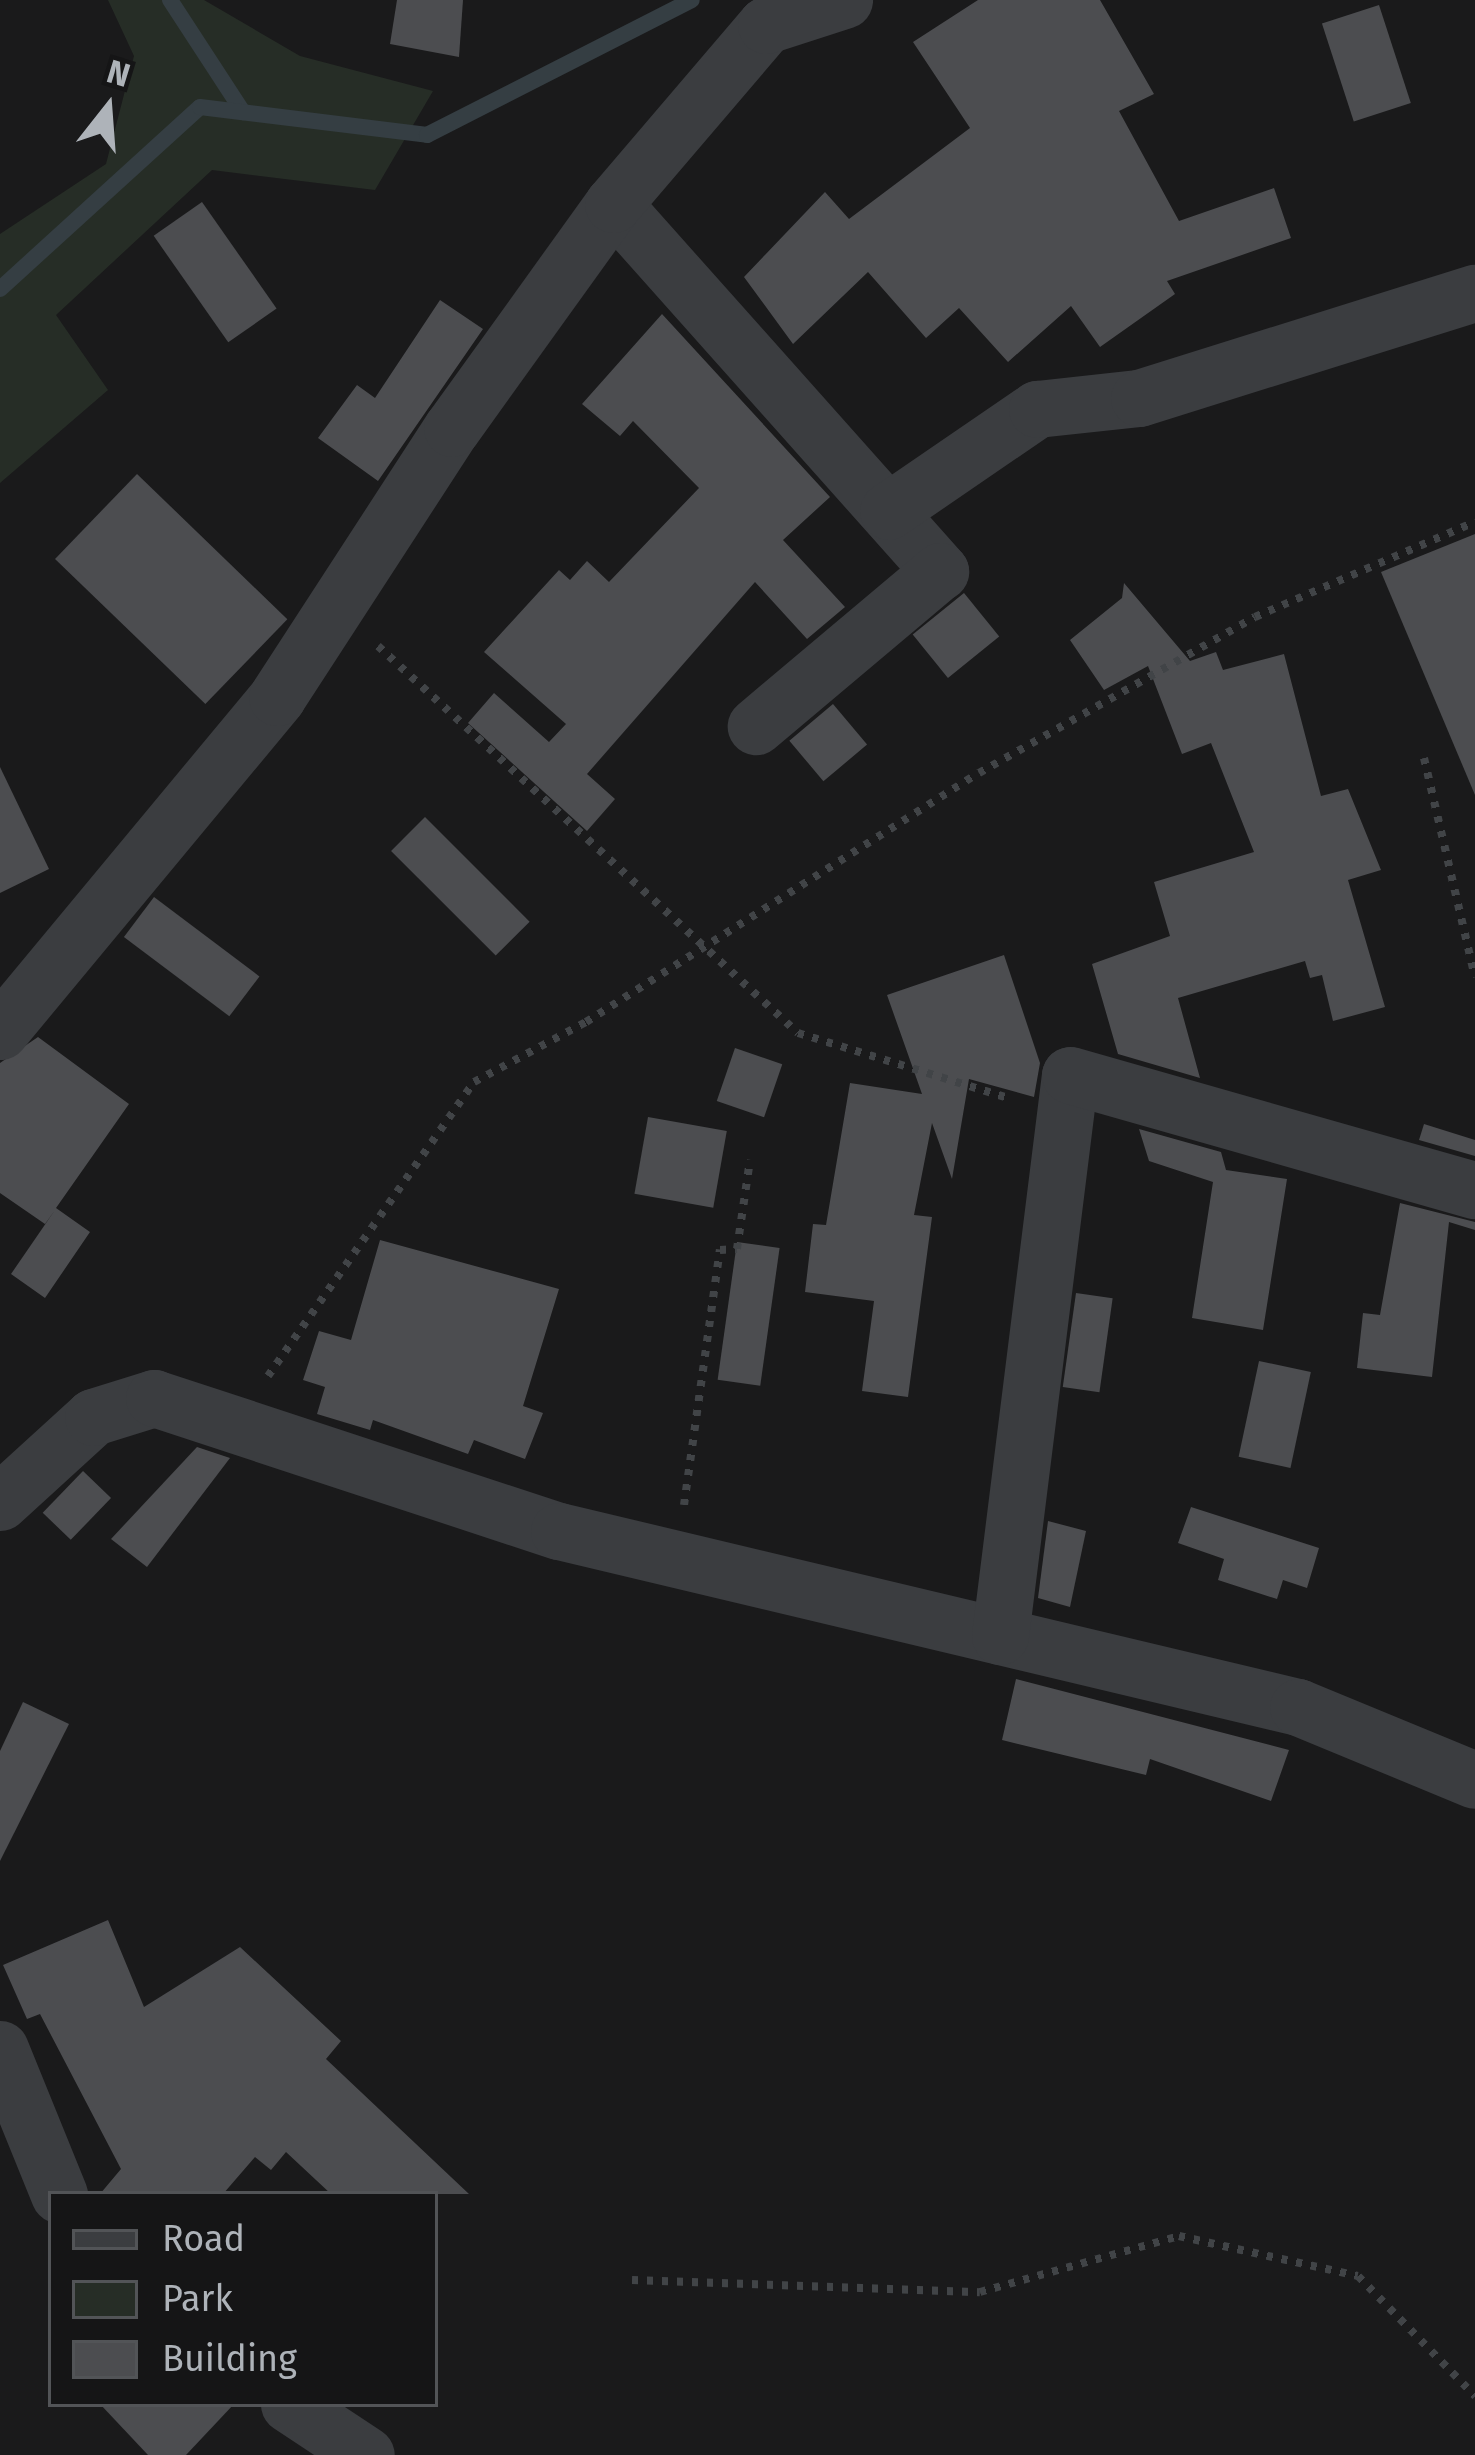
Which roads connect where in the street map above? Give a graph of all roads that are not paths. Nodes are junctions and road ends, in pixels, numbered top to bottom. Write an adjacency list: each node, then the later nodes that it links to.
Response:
1 (844, 0): 2 (street)
2 (613, 203): 4 (street); 6 (street)
3 (1475, 293): 4 (street)
4 (888, 511): 5 (street)
5 (756, 726)
6 (0, 1031)
7 (1475, 1190): 9 (street)
8 (0, 1502): 9 (street)
9 (1000, 1636): 10 (street)
10 (1475, 1780)
11 (0, 2049): 12 (street)
12 (58, 2191)
13 (294, 2407): 14 (street)
14 (366, 2455)

